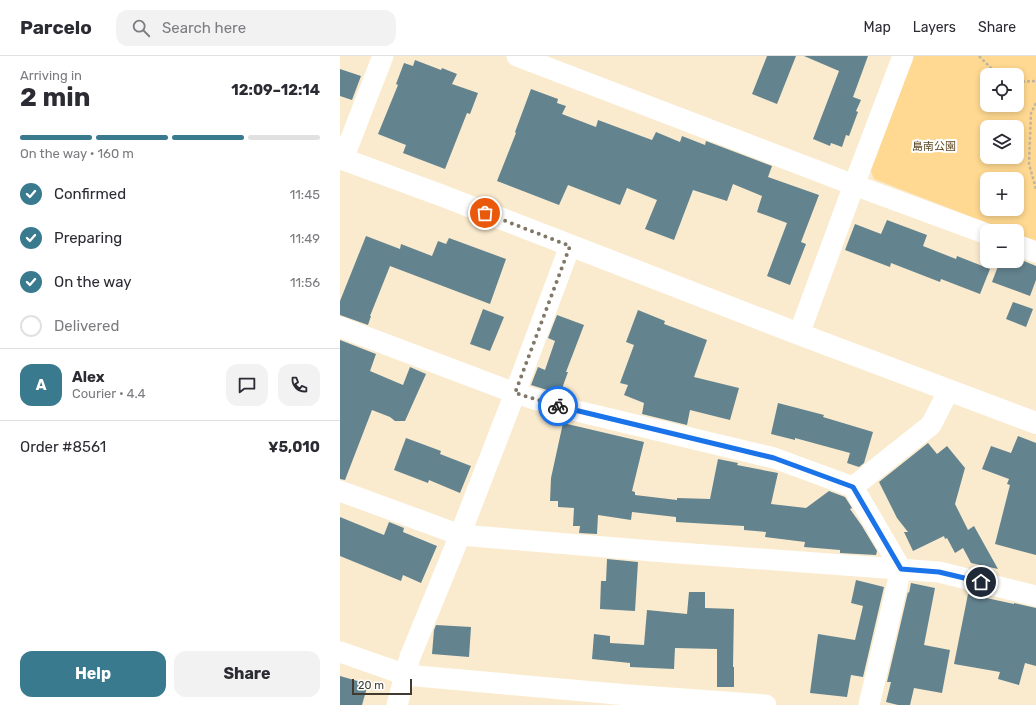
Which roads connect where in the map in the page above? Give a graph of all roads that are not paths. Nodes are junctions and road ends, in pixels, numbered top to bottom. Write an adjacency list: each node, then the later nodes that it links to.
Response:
1 (383, 56): 4 (street)
2 (517, 56): 5 (street)
3 (903, 56): 5 (street)
4 (342, 159): 7 (street)
5 (854, 185): 6 (street); 11 (street)
6 (980, 231)
7 (570, 246): 11 (street); 13 (street)
8 (1024, 248): 9 (street)
9 (1036, 252)
10 (340, 327): 13 (street)
11 (799, 334): 12 (street)
12 (949, 390): 14 (street); 15 (street)
13 (515, 393): 15 (street); 17 (street)
14 (1036, 423)
15 (853, 487): 18 (street)
16 (340, 491): 17 (street)
17 (460, 535): 18 (street); 21 (street)
18 (901, 569): 19 (street); 25 (street)
19 (1036, 596)
20 (340, 652): 21 (street)
21 (406, 675): 22 (street); 23 (street)
22 (628, 700): 24 (street)
23 (397, 705)
24 (766, 705)
25 (869, 705)

